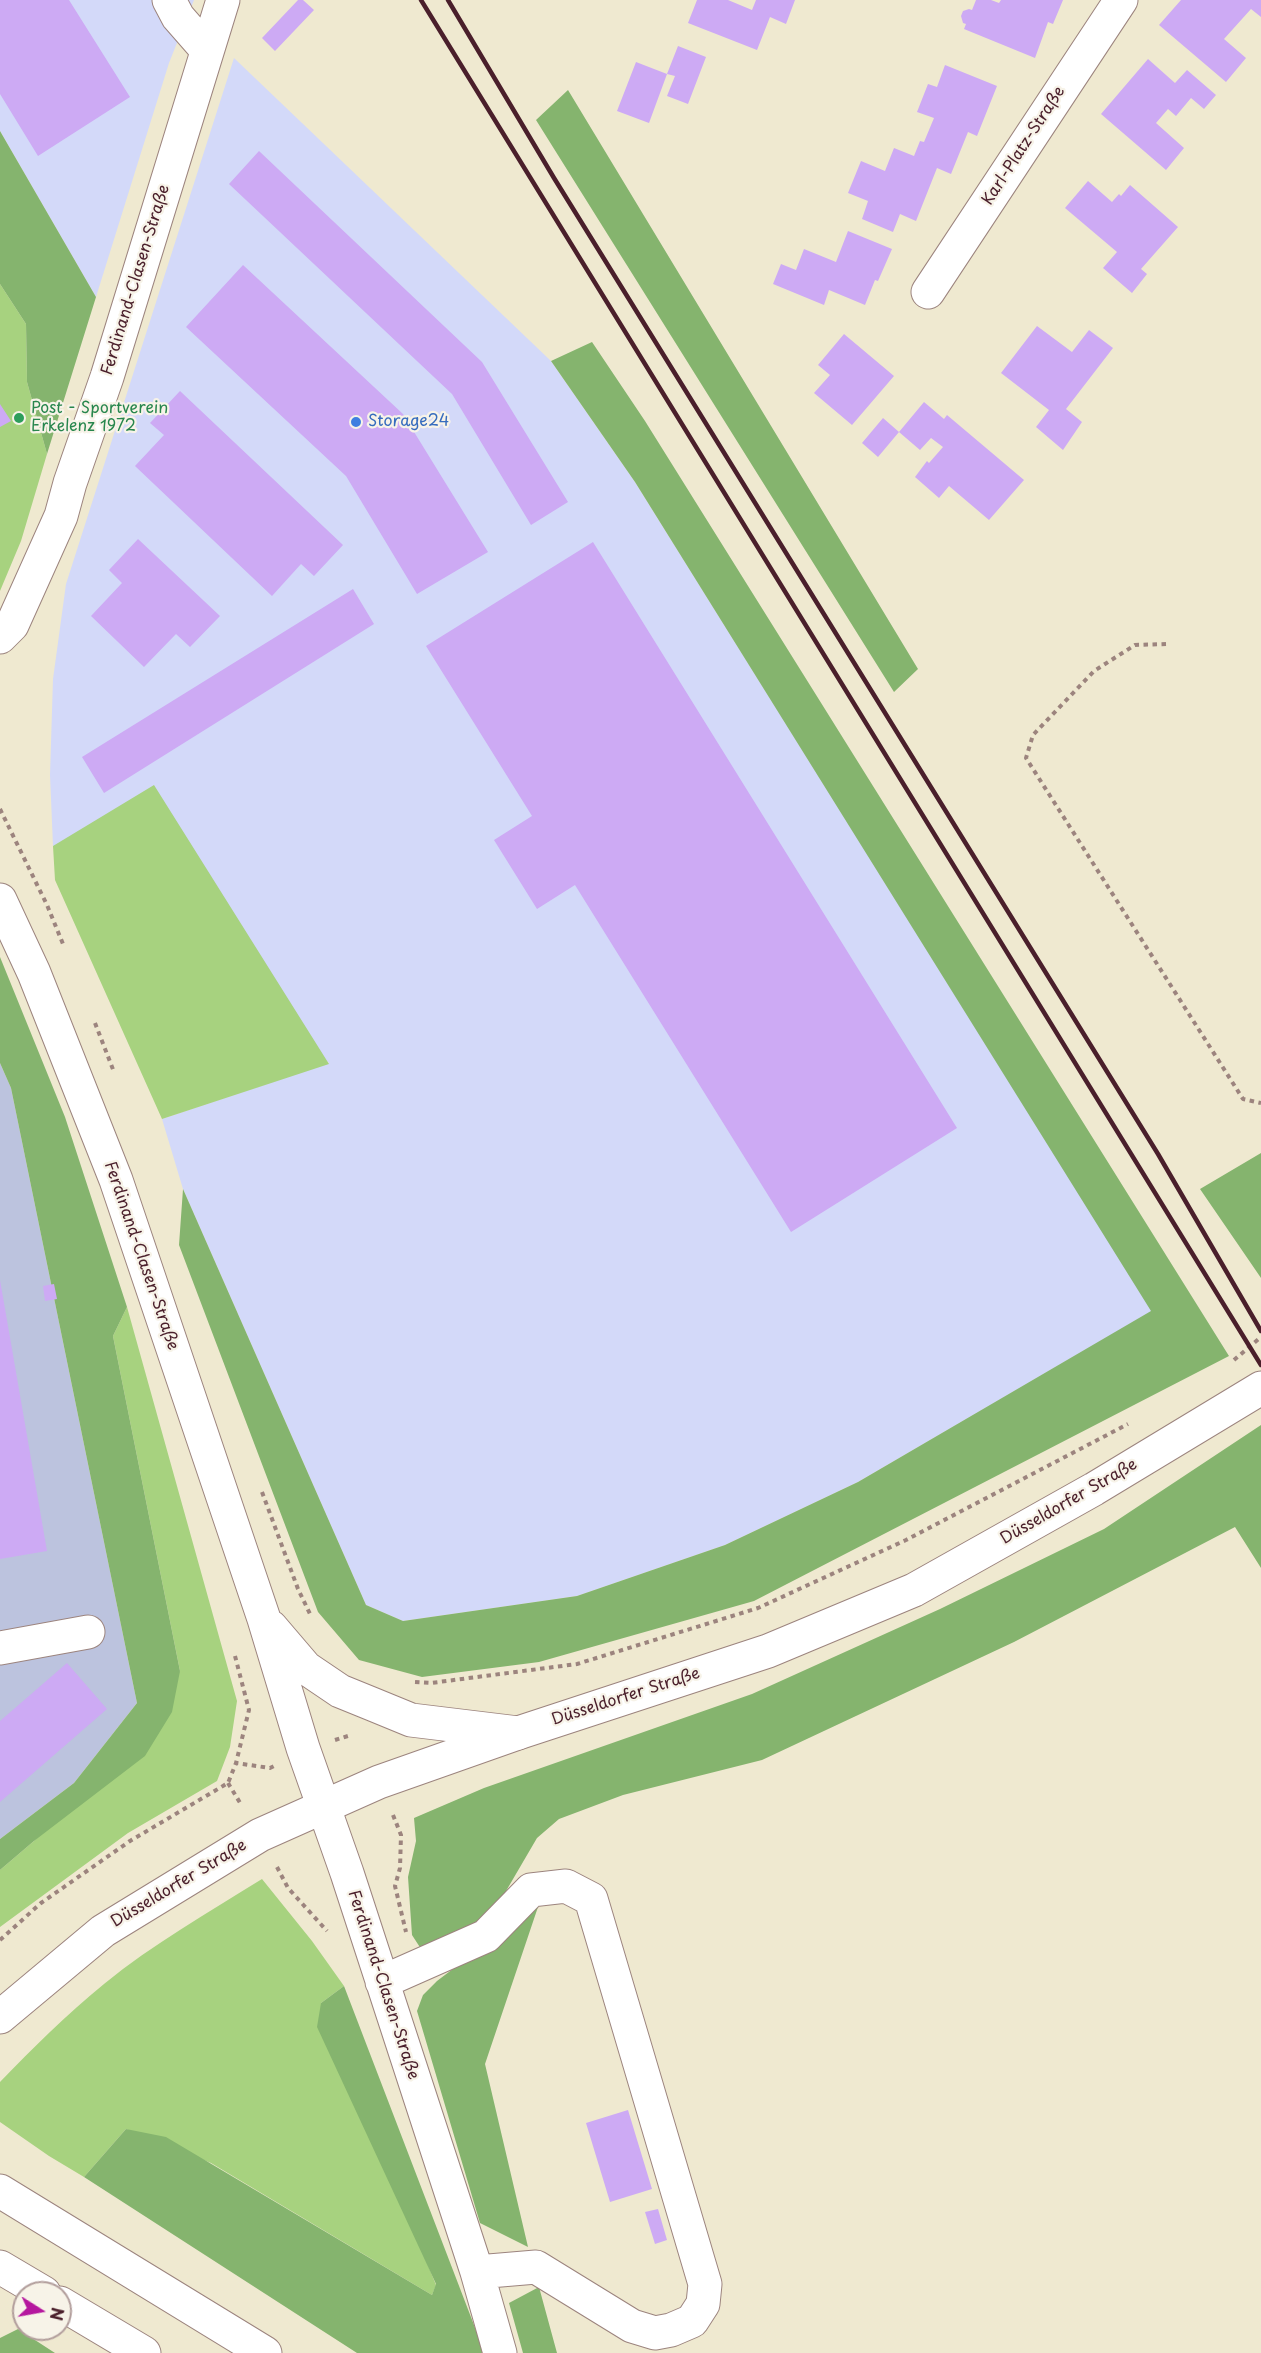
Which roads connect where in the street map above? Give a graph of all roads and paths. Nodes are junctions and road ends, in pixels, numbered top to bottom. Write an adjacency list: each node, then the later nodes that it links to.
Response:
1 (169, 0): 4 (main road)
2 (223, 0): 4 (main road, Ferdinand-Clasen-Straße)
3 (1121, 0): 5 (main road, Karl-Platz-Straße)
4 (206, 49): 6 (main road, Ferdinand-Clasen-Straße)
5 (928, 292)
6 (0, 636)
7 (1166, 644): 9 (path)
8 (0, 900): 14 (main road, Ferdinand-Clasen-Straße)
9 (1261, 1103)
10 (1261, 1337): 11 (path)
11 (1227, 1366)
12 (1261, 1388): 19 (main road, Düsseldorfer Straße)
13 (1136, 1420): 17 (path)
14 (264, 1619): 18 (main road, Ferdinand-Clasen-Straße); 20 (main road, Ferdinand-Clasen-Straße)
15 (88, 1632): 16 (main road)
16 (0, 1648)
17 (411, 1681)
18 (372, 1704): 19 (main road, Ferdinand-Clasen-Straße); 20 (path)
19 (518, 1732): 21 (main road, Düsseldorfer Straße)
20 (303, 1748): 22 (main road, Ferdinand-Clasen-Straße); 23 (path)
21 (379, 1782): 22 (main road, Düsseldorfer Straße); 24 (path)
22 (325, 1807): 25 (main road, Ferdinand-Clasen-Straße); 26 (main road, Düsseldorfer Straße)
23 (0, 1940)
24 (416, 1968): 25 (main road); 29 (main road)
25 (382, 1982): 29 (main road, Ferdinand-Clasen-Straße)
26 (0, 2017)
27 (0, 2191): 33 (main road)
28 (0, 2267): 30 (main road)
29 (477, 2272): 34 (main road, Ferdinand-Clasen-Straße)
30 (24, 2281)
31 (72, 2310): 32 (main road)
32 (144, 2353)
33 (265, 2353)
34 (500, 2353)

